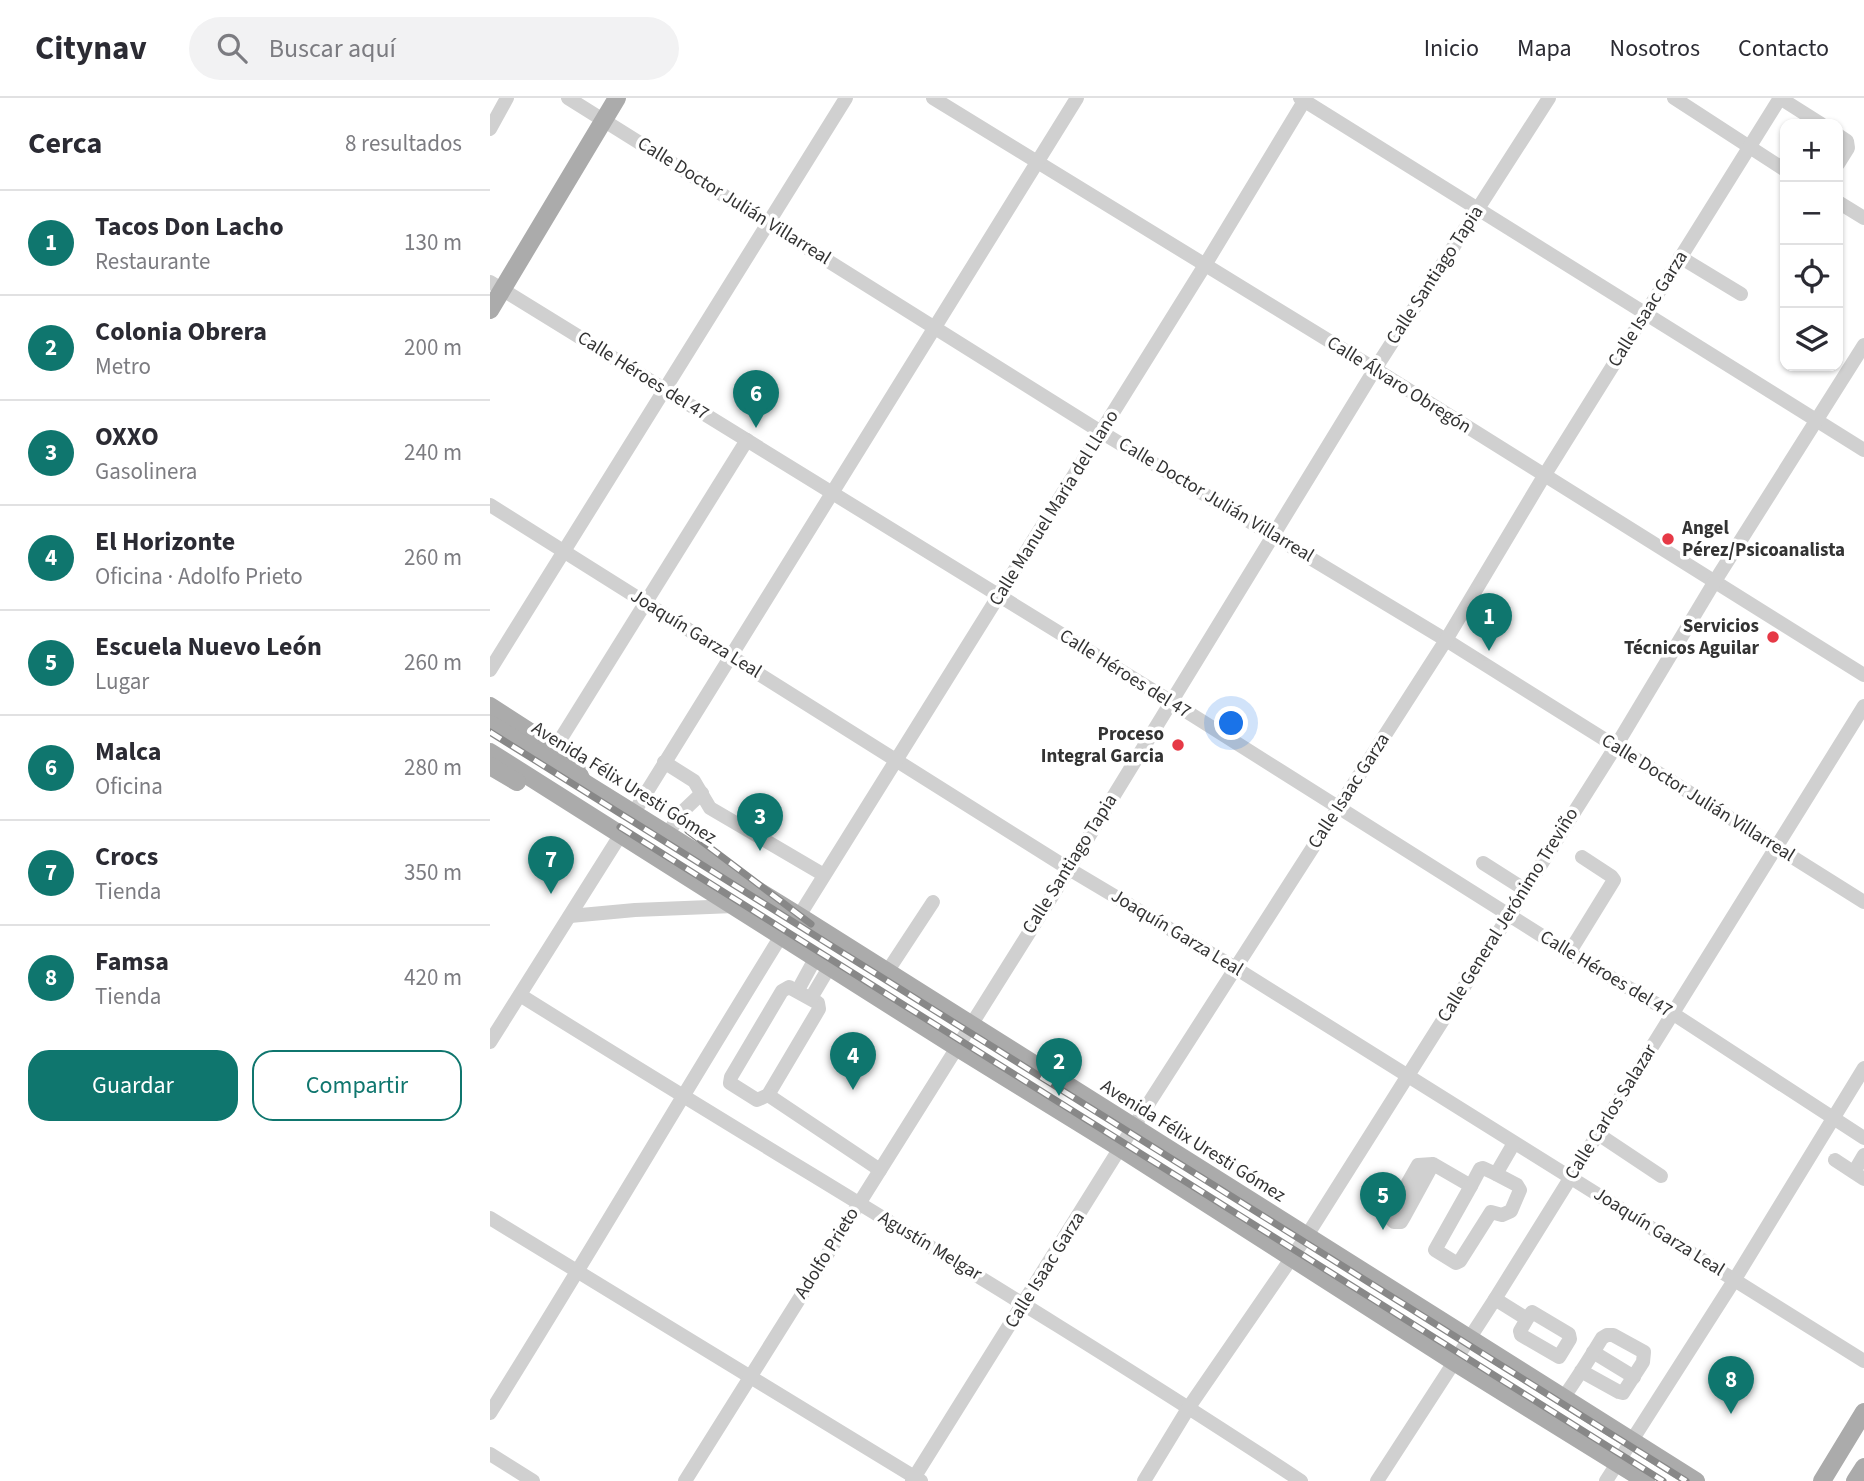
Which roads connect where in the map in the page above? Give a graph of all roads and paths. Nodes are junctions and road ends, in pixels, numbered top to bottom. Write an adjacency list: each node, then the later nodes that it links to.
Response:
1 (508, 98): 13 (street)
2 (568, 98): 12 (street, Calle Doctor Julián Villarreal)
3 (617, 98): 12 (main road)
4 (846, 98): 22 (street)
5 (933, 98): 17 (street, Calle Álvaro Obregón)
6 (1077, 98): 17 (street)
7 (1549, 98): 20 (street, Calle Santiago Tapia)
8 (1674, 98): 15 (street)
9 (1780, 98): 11 (street); 15 (street, Calle Isaac Garza)
10 (1304, 99): 20 (street); 24 (street, Calle Manuel Maria del Llano)
11 (1813, 119)
12 (603, 121): 22 (street, Calle Doctor Julián Villarreal); 25 (main road)
13 (490, 129)
14 (1843, 138): 16 (street)
15 (1749, 148): 18 (street); 23 (street, Calle Isaac Garza)
16 (1843, 156)
17 (1037, 161): 24 (street, Calle Álvaro Obregón); 29 (street)
18 (1780, 167)
19 (1843, 205): 21 (street)
20 (1478, 209): 28 (street); 31 (street, Calle Santiago Tapia)
21 (1864, 218)
22 (769, 222): 29 (street, Calle Doctor Julián Villarreal); 32 (street)
23 (1680, 257): 26 (street); 28 (street, Calle Isaac Garza)
24 (1205, 265): 31 (street, Calle Álvaro Obregón); 34 (street, Calle Manuel Maria del Llano)
25 (497, 286): 27 (main road); 32 (street, Calle Héroes del 47)
26 (1741, 293)
27 (490, 310)
28 (1645, 314): 33 (street); 37 (street, Calle Isaac Garza)
29 (936, 327): 34 (street, Calle Doctor Julián Villarreal); 38 (street)
30 (1864, 345): 33 (street, Calle General Jerónimo Treviño)
31 (1375, 369): 37 (street, Calle Álvaro Obregón); 40 (street, Calle Santiago Tapia)
32 (664, 388): 35 (street, Calle Héroes del 47); 41 (street)
33 (1816, 421): 36 (street); 42 (street, Calle General Jerónimo Treviño)
34 (1101, 432): 40 (street, Calle Doctor Julián Villarreal); 43 (street, Calle Manuel Maria del Llano)
35 (747, 440): 38 (street, Calle Héroes del 47); 44 (street)
36 (1864, 450)
37 (1544, 476): 42 (street, Calle Álvaro Obregón); 45 (street, Calle Isaac Garza)
38 (832, 493): 43 (street, Calle Héroes del 47); 46 (street)
39 (490, 505): 41 (street, Joaquín Garza Leal)
40 (1273, 534): 45 (street, Calle Doctor Julián Villarreal); 49 (street, Calle Santiago Tapia)
41 (563, 551): 44 (street, Joaquín Garza Leal); 47 (street)
42 (1715, 581): 48 (street, Calle Álvaro Obregón); 53 (street, Calle General Jerónimo Treviño)
43 (998, 596): 49 (street, Calle Héroes del 47); 56 (street, Calle Manuel Maria del Llano)
44 (646, 603): 46 (street, Joaquín Garza Leal); 54 (street)
45 (1446, 640): 53 (street, Calle Doctor Julián Villarreal); 62 (street, Calle Isaac Garza)
46 (730, 655): 56 (street, Joaquín Garza Leal); 57 (street)
47 (490, 670)
48 (1864, 675)
49 (1170, 701): 62 (street, Calle Héroes del 47); 69 (street, Calle Santiago Tapia)
50 (490, 706): 54 (main road)
51 (1864, 706): 66 (street, Calle Carlos Salazar)
52 (490, 724): 59 (main road, Avenida Félix Uresti Gómez)
53 (1616, 746): 66 (street, Calle Doctor Julián Villarreal); 71 (street, Calle General Jerónimo Treviño)
54 (555, 748): 59 (main road)
55 (490, 751): 61 (main road)
56 (897, 759): 69 (street, Joaquín Garza Leal); 70 (street, Calle Manuel Maria del Llano)
57 (664, 762): 60 (street); 63 (street)
58 (490, 766): 61 (main road)
59 (583, 783): 63 (main road, Avenida Félix Uresti Gómez)
60 (702, 793): 65 (street); 70 (street)
61 (572, 803): 64 (main road)
62 (1339, 807): 75 (street, Calle Héroes del 47); 81 (street, Calle Isaac Garza)
63 (633, 814): 65 (main road, Avenida Félix Uresti Gómez)
64 (621, 834): 74 (main road); 76 (street)
65 (667, 835): 77 (main road, Avenida Félix Uresti Gómez)
66 (1776, 847): 73 (street, Calle Doctor Julián Villarreal); 86 (street, Calle Carlos Salazar)
67 (1582, 857): 79 (street)
68 (1483, 863): 71 (street)
69 (1069, 869): 81 (street, Joaquín Garza Leal); 87 (street, Calle Santiago Tapia)
70 (824, 875): 77 (street, Calle Manuel Maria del Llano)
71 (1524, 889): 75 (street, Calle General Jerónimo Treviño)
72 (933, 902): 82 (street)
73 (1864, 902)
74 (734, 906): 76 (street); 78 (main road)
75 (1509, 913): 79 (street, Calle Héroes del 47); 91 (street, Calle General Jerónimo Treviño)
76 (570, 916): 84 (street)
77 (799, 916): 82 (main road, Avenida Félix Uresti Gómez)
78 (780, 936): 80 (main road); 93 (street)
79 (1569, 953): 86 (street, Calle Héroes del 47)
80 (823, 962): 83 (street); 85 (street); 89 (main road)
81 (1237, 969): 91 (street, Joaquín Garza Leal); 95 (street, Calle Isaac Garza)
82 (887, 972): 87 (main road, Avenida Félix Uresti Gómez)
83 (798, 990): 85 (street); 92 (street)
84 (520, 995): 88 (street); 93 (street, Agustín Melgar)
85 (811, 998): 92 (street)
86 (1672, 1013): 94 (street, Calle Héroes del 47); 96 (street, Calle Carlos Salazar)
87 (970, 1025): 89 (street, Adolfo Prieto); 95 (main road, Avenida Félix Uresti Gómez)
88 (490, 1042)
89 (956, 1047): 99 (main road); 103 (street, Adolfo Prieto)
90 (1864, 1068): 94 (street)
91 (1407, 1075): 98 (street, Joaquín Garza Leal); 111 (street, Calle General Jerónimo Treviño)
92 (768, 1096): 103 (street)
93 (682, 1097): 109 (street, Agustín Melgar); 113 (street)
94 (1833, 1119): 97 (street, Calle Héroes del 47); 114 (street)
95 (1133, 1128): 99 (street, Calle Isaac Garza); 111 (main road, Avenida Félix Uresti Gómez)
96 (1598, 1134): 105 (street); 107 (street, Calle Carlos Salazar)
97 (1864, 1138)
98 (1514, 1143): 104 (street); 107 (street, Joaquín Garza Leal)
99 (1120, 1148): 112 (main road); 116 (street, Calle Isaac Garza)
100 (1864, 1156): 106 (street)
101 (1835, 1160): 106 (street)
102 (1433, 1164): 108 (street)
103 (880, 1170): 109 (street, Adolfo Prieto)
104 (1496, 1174): 108 (street); 108 (street)
105 (1661, 1175)
106 (1859, 1176)
107 (1570, 1178): 114 (street, Joaquín Garza Leal); 115 (street, Calle Carlos Salazar)
108 (1471, 1186)
109 (858, 1203): 116 (street, Agustín Melgar); 123 (street, Adolfo Prieto)
110 (490, 1219): 113 (street)
111 (1306, 1237): 112 (street, Calle General Jerónimo Treviño); 118 (main road, Avenida Félix Uresti Gómez)
112 (1292, 1258): 120 (main road); 126 (street, Calle General Jerónimo Treviño)
113 (578, 1273): 123 (street); 128 (street)
114 (1735, 1279): 121 (street, Joaquín Garza Leal); 129 (street)
115 (1495, 1299): 117 (street); 118 (street, Calle Carlos Salazar)
116 (1024, 1303): 126 (street, Agustín Melgar); 133 (street, Calle Isaac Garza)
117 (1527, 1319)
118 (1469, 1339): 120 (street, Calle Carlos Salazar); 125 (main road, Avenida Félix Uresti Gómez)
119 (1593, 1352): 122 (street); 124 (street); 124 (street)
120 (1454, 1362): 131 (main road); 138 (street, Calle Carlos Salazar)
121 (1864, 1362)
122 (1581, 1371): 124 (street); 125 (street)
123 (749, 1377): 133 (street); 135 (street, Adolfo Prieto)
124 (1634, 1377)
125 (1564, 1397): 129 (main road, Avenida Félix Uresti Gómez)
126 (1189, 1407): 136 (street, Calle General Jerónimo Treviño); 137 (street, Agustín Melgar)
127 (1864, 1412): 142 (main road)
128 (490, 1413)
129 (1631, 1441): 131 (street); 141 (main road, Avenida Félix Uresti Gómez)
130 (490, 1454): 134 (street)
131 (1617, 1464): 139 (street); 140 (main road)
132 (1864, 1467): 143 (main road)
133 (916, 1480)
134 (533, 1481)
135 (685, 1481)
136 (1144, 1481)
137 (1301, 1481)
138 (1377, 1481)
139 (1606, 1481)
140 (1646, 1481)
141 (1696, 1481)
142 (1822, 1481)
143 (1855, 1481)

